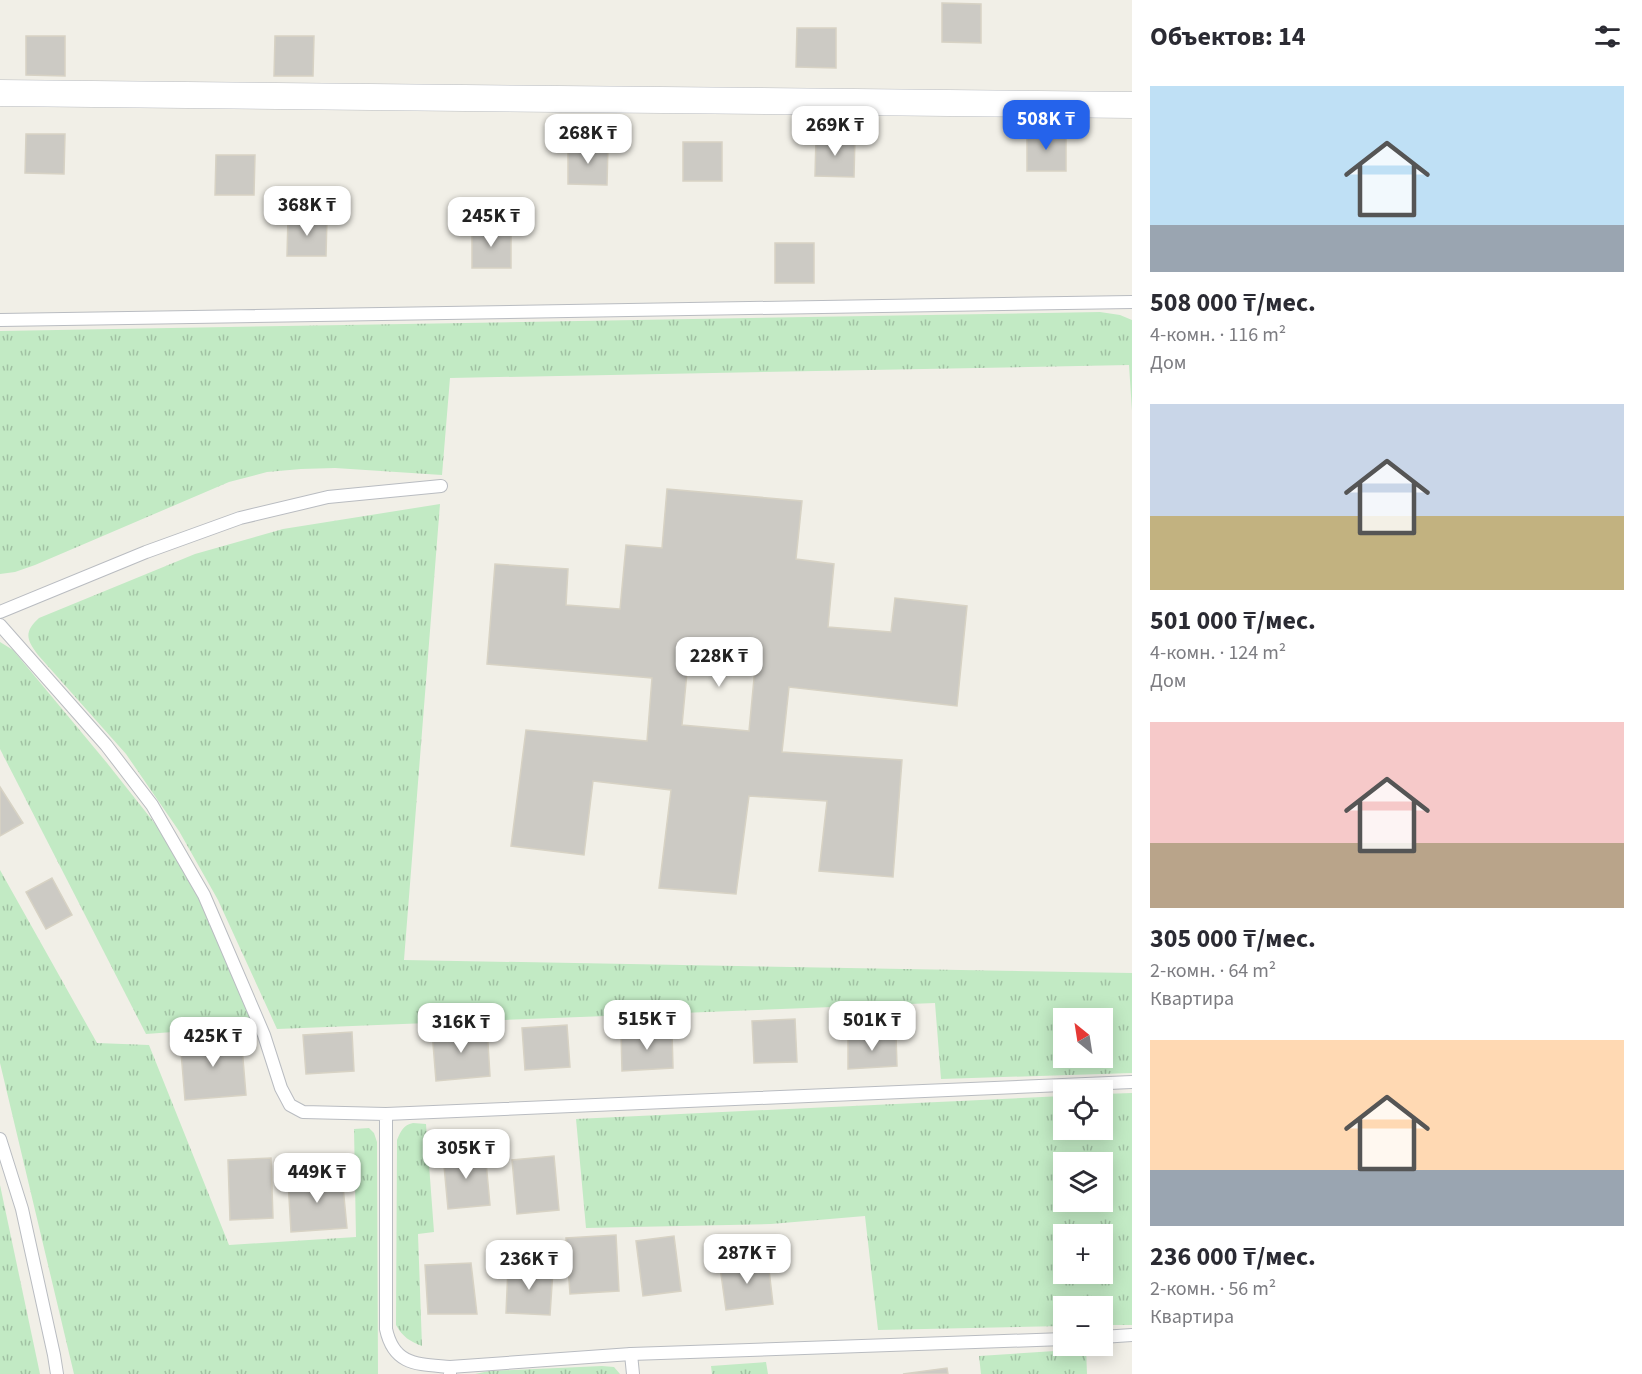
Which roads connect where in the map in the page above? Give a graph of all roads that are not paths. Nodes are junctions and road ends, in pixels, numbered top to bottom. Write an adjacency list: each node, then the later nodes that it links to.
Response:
1 (0, 93): 2 (street)
2 (1132, 105)
3 (1132, 302): 4 (lane)
4 (0, 320)
5 (441, 486): 6 (lane)
6 (0, 612)
7 (0, 626): 9 (lane)
8 (1132, 1082): 9 (lane)
9 (386, 1114): 15 (lane)
10 (0, 1139): 16 (lane)
11 (1132, 1335): 12 (lane)
12 (1113, 1336)
13 (1053, 1339): 14 (lane)
14 (631, 1354): 15 (lane); 17 (lane)
15 (450, 1370)
16 (57, 1374)
17 (633, 1374)

